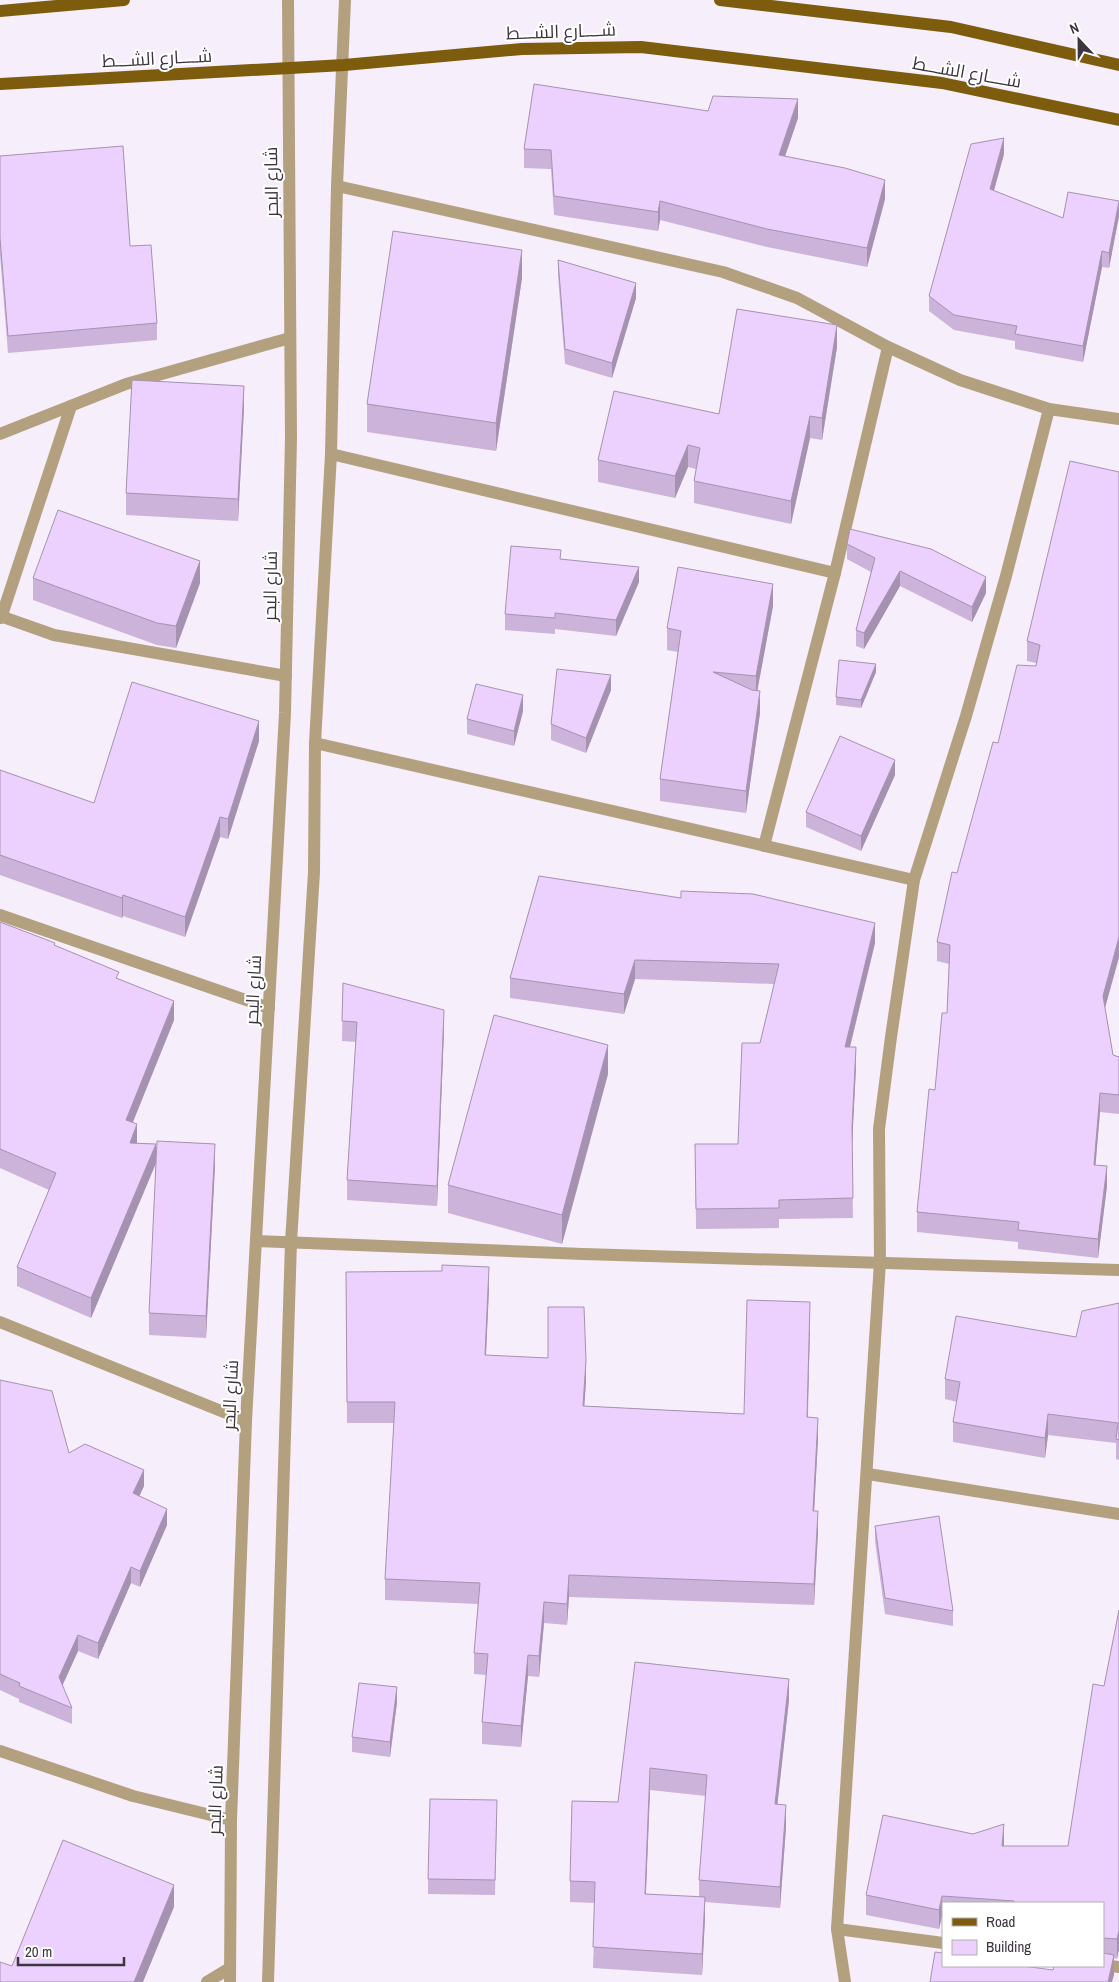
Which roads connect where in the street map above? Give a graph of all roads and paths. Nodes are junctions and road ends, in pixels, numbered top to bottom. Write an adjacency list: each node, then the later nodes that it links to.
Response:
1 (124, 0): 5 (main road)
2 (288, 0): 8 (street, شارع البحر)
3 (345, 0): 6 (street)
4 (720, 0): 7 (main road)
5 (0, 11)
6 (344, 65): 8 (main road, شــــارع الشـــط); 10 (main road, شــــارع الشـــط); 11 (street)
7 (1119, 65)
8 (288, 68): 9 (main road, شــــارع الشـــط); 12 (street, شارع البحر)
9 (0, 84)
10 (1119, 120)
11 (337, 186): 13 (street); 18 (street)
12 (290, 338): 14 (street); 21 (street, شارع البحر)
13 (888, 347): 15 (street); 19 (street)
14 (71, 406): 17 (street); 20 (street)
15 (1049, 409): 16 (street); 24 (street)
16 (1119, 419)
17 (0, 434)
18 (331, 454): 19 (street); 22 (street)
19 (835, 573): 23 (street)
20 (1, 617): 21 (street)
21 (286, 676): 26 (street, شارع البحر)
22 (315, 743): 23 (street); 28 (street)
23 (764, 846): 24 (street)
24 (914, 880): 29 (street)
25 (0, 914): 26 (street)
26 (269, 1008): 27 (street, شارع البحر)
27 (256, 1241): 28 (street); 32 (street, شارع البحر)
28 (291, 1242): 29 (street); 44 (street)
29 (880, 1262): 30 (street); 33 (street)
30 (1119, 1270)
31 (0, 1322): 32 (street)
32 (246, 1421): 36 (street, شارع البحر)
33 (868, 1474): 34 (street); 37 (street)
34 (1119, 1514)
35 (0, 1751): 36 (street)
36 (231, 1820): 41 (street, شارع البحر)
37 (838, 1928): 38 (street); 45 (street)
38 (942, 1943)
39 (1104, 1965): 40 (street)
40 (1119, 1967)
41 (230, 1968): 42 (street); 43 (street, شارع البحر)
42 (207, 1982)
43 (230, 1982)
44 (268, 1982)
45 (845, 1982)

